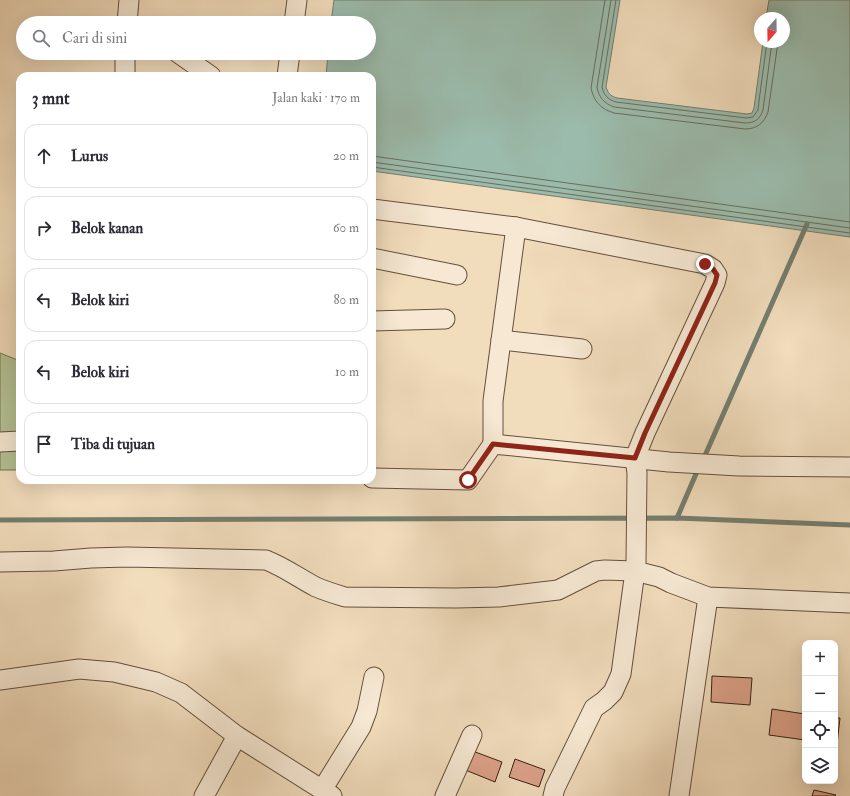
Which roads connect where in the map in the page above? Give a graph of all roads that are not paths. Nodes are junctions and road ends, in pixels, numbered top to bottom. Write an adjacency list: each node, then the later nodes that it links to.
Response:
1 (129, 0): 3 (street)
2 (297, 0): 4 (street)
3 (128, 16)
4 (295, 16)
5 (125, 60): 8 (street)
6 (188, 60): 9 (street)
7 (289, 60): 10 (street)
8 (125, 72)
9 (205, 72)
10 (288, 72)
11 (376, 210): 12 (street)
12 (516, 227): 17 (street); 22 (street)
13 (376, 259): 14 (street)
14 (457, 274)
15 (445, 319): 16 (street)
16 (376, 321)
17 (501, 340): 18 (street); 21 (street)
18 (582, 349)
19 (16, 441): 20 (street)
20 (0, 442)
21 (493, 444): 22 (street); 24 (street)
22 (636, 465): 23 (street); 26 (street)
23 (850, 467)
24 (376, 478)
25 (0, 562): 26 (street)
26 (635, 567): 27 (street); 36 (street)
27 (708, 597): 28 (street); 37 (street)
28 (850, 603)
29 (374, 678): 33 (street)
30 (0, 680): 32 (street)
31 (472, 735): 35 (street)
32 (237, 736): 33 (street); 34 (street)
33 (327, 793)
34 (204, 796)
35 (445, 796)
36 (553, 796)
37 (679, 796)

